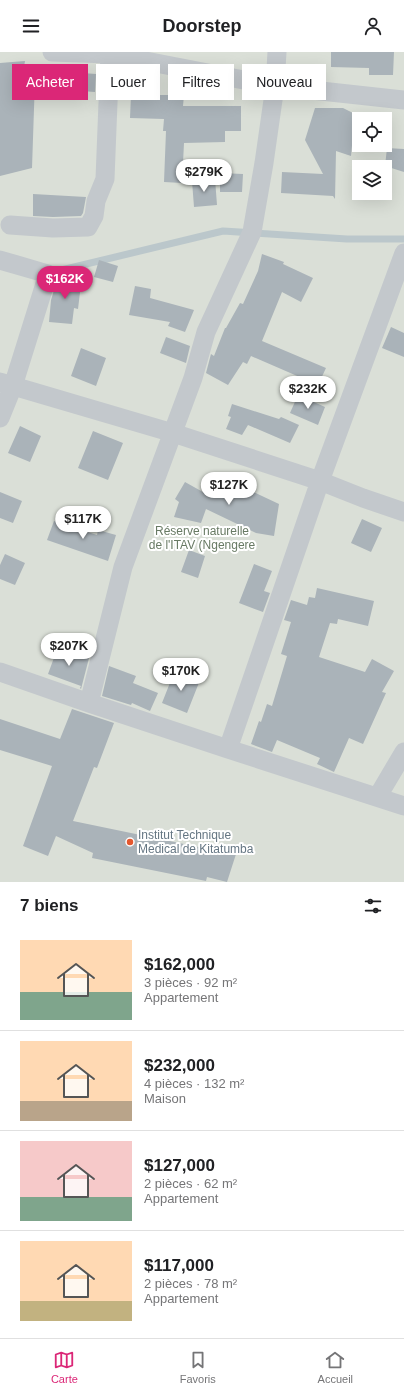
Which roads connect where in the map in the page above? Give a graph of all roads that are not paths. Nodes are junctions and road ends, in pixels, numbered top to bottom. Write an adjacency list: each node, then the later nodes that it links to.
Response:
1 (52, 52): 3 (street)
2 (277, 52): 4 (street)
3 (110, 53): 5 (street); 9 (street)
4 (276, 64)
5 (242, 79)
6 (326, 92): 8 (street)
7 (273, 100): 14 (street)
8 (404, 100)
9 (10, 225)
10 (404, 253): 15 (street)
11 (0, 260): 12 (street)
12 (6, 384): 13 (street); 14 (street)
13 (0, 418)
14 (173, 433): 15 (street); 18 (street)
15 (320, 481): 16 (street); 19 (street)
16 (404, 512)
17 (0, 672): 18 (street)
18 (89, 703): 19 (street)
19 (228, 750): 21 (street)
20 (404, 752): 21 (street)
21 (378, 796): 22 (street)
22 (404, 806)

